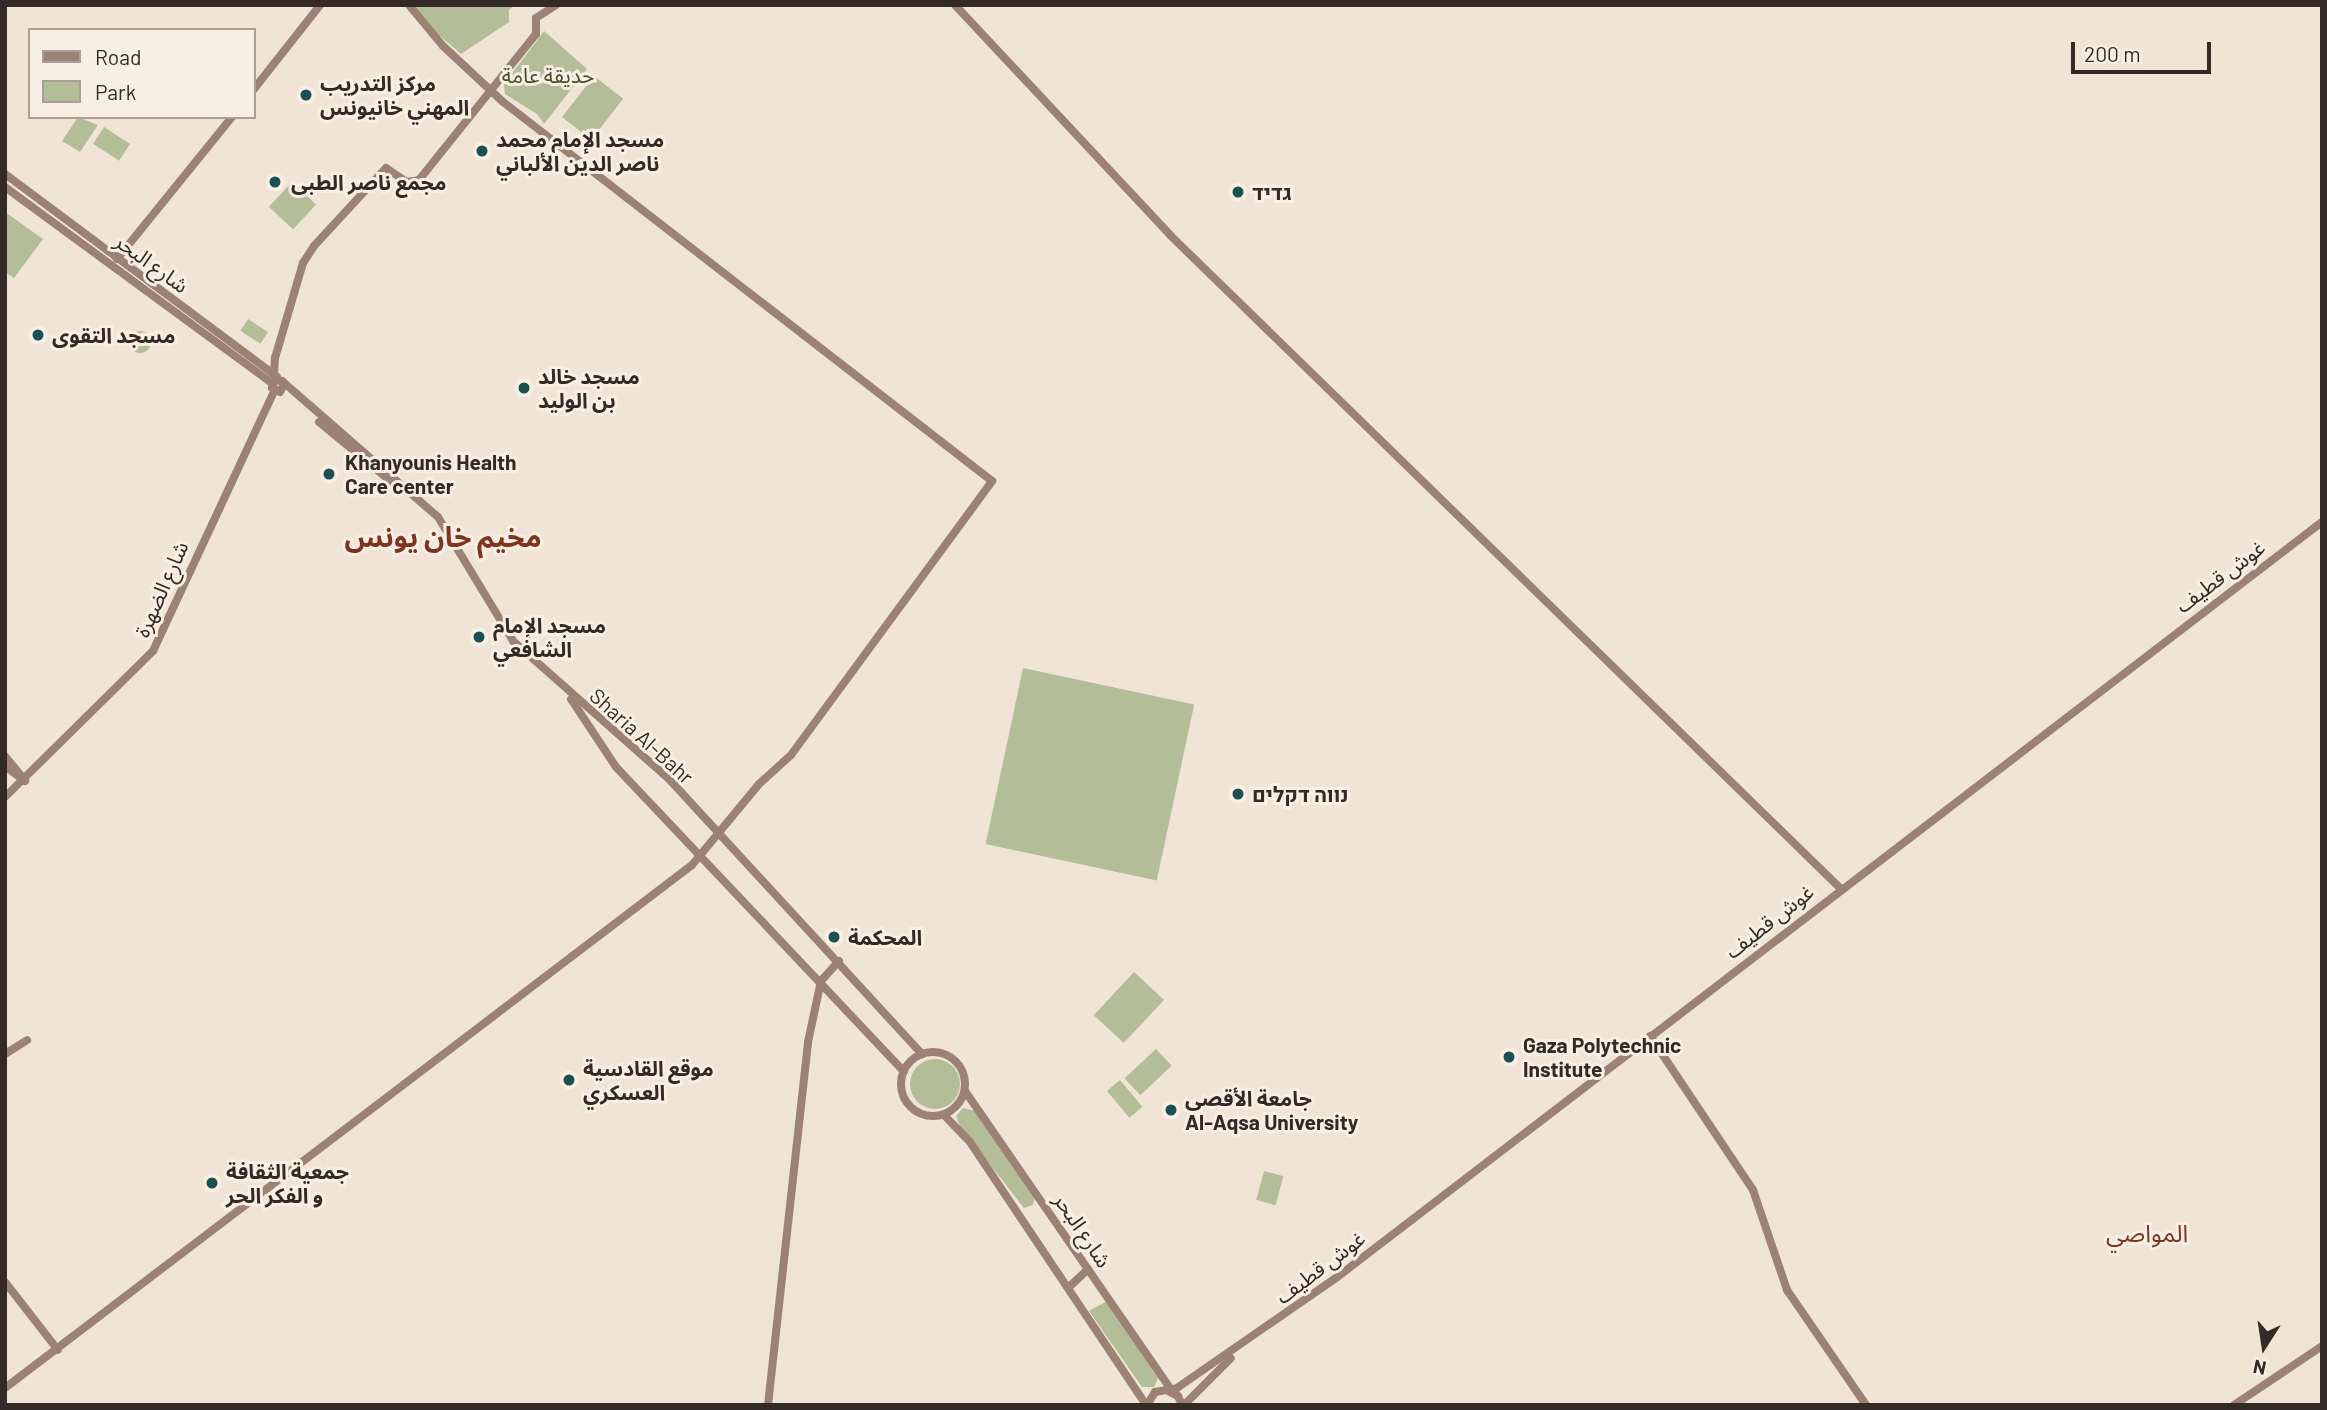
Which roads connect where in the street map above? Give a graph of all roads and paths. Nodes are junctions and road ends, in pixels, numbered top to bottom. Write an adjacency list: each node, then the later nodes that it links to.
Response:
1 (320, 5): 5 (street)
2 (409, 5): 6 (street)
3 (556, 5): 6 (street)
4 (955, 5): 19 (street)
5 (256, 86)
6 (489, 90): 10 (street, شارع الضهرة); 17 (street)
7 (230, 119): 9 (street)
8 (6, 181): 9 (street, شارع البحر); 10 (street, شارع البحر)
9 (117, 259): 10 (street, شارع البحر)
10 (277, 384): 12 (street, شارع البحر); 15 (street, شارع الضهرة)
11 (2322, 522): 19 (street, غوش قطيف)
12 (568, 694): 17 (street, Sharia Al-Bahr); 18 (street, Sharia Al-Bahr)
13 (5, 755): 15 (street)
14 (5, 766): 15 (street)
15 (25, 781): 16 (street, شارع الضهرة)
16 (5, 797)
17 (720, 835): 18 (street); 20 (street, Sharia Al-Bahr)
18 (701, 856): 21 (street, Sharia Al-Bahr); 34 (street)
19 (1840, 888): 22 (street, غوش قطيف)
20 (839, 961): 21 (street); 25 (street, Sharia Al-Bahr)
21 (821, 981): 26 (street, Sharia Al-Bahr); 37 (street)
22 (1650, 1036): 33 (street, غوش قطيف); 40 (street)
23 (27, 1040): 24 (street)
24 (5, 1054)
25 (922, 1054): 26 (street); 27 (street)
26 (904, 1072): 28 (street)
27 (965, 1091): 28 (street); 29 (street, شارع البحر)
28 (944, 1115): 31 (street, شارع البحر)
29 (1088, 1269): 31 (street); 36 (street, شارع البحر)
30 (5, 1282): 34 (street)
31 (1069, 1287): 38 (street, شارع البحر)
32 (2322, 1346): 41 (street)
33 (1239, 1349): 36 (street, غوش قطيف); 39 (street, غوش قطيف)
34 (58, 1350): 35 (street)
35 (5, 1388)
36 (1171, 1391): 38 (street, غوش قطيف); 39 (street, شارع البحر)
37 (768, 1405)
38 (1147, 1405)
39 (1183, 1405)
40 (1866, 1405)
41 (2234, 1405)

